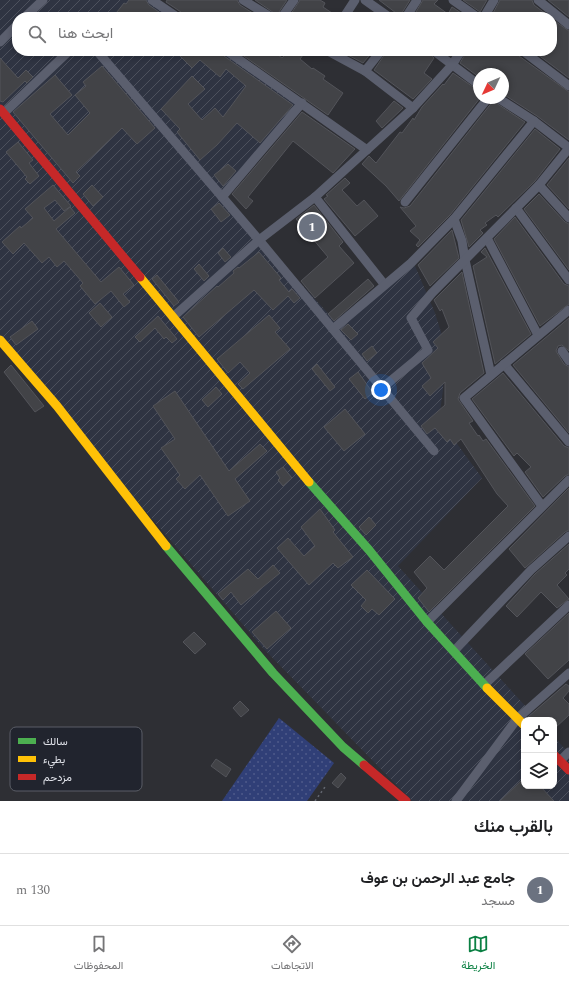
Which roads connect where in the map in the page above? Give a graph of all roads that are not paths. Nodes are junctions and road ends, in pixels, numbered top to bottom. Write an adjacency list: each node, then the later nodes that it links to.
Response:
1 (43, 0): 11 (street)
2 (243, 0): 13 (street)
3 (294, 0): 14 (street)
4 (355, 0): 15 (street)
5 (365, 0): 16 (street)
6 (417, 0): 17 (street)
7 (454, 0): 18 (street)
8 (494, 0): 19 (street)
9 (538, 0): 20 (street)
10 (155, 1): 12 (street)
11 (31, 12)
12 (170, 12)
13 (263, 12)
14 (286, 12)
15 (347, 12)
16 (382, 12)
17 (409, 12)
18 (470, 12)
19 (487, 12)
20 (553, 12)
21 (557, 15): 22 (street)
22 (569, 25)
23 (12, 30): 24 (street)
24 (0, 42)
25 (63, 56): 41 (street)
26 (101, 56): 46 (street)
27 (234, 56): 37 (street)
28 (338, 56): 34 (street)
29 (377, 56): 34 (street)
30 (440, 56): 33 (street)
31 (458, 56): 33 (street)
32 (529, 56): 36 (street)
33 (452, 65): 35 (street); 40 (street)
34 (365, 70): 40 (street)
35 (473, 81)
36 (569, 86)
37 (302, 103): 44 (street); 46 (street)
38 (483, 104): 48 (street)
39 (507, 104): 42 (street)
40 (414, 108): 44 (street)
41 (2, 111): 58 (street)
42 (534, 121): 43 (street); 51 (street)
43 (569, 148): 45 (street)
44 (367, 150): 47 (street)
45 (539, 185): 49 (street); 50 (street)
46 (222, 197): 53 (street)
47 (315, 197): 53 (street); 56 (street)
48 (404, 202)
49 (516, 208): 52 (street); 55 (street)
50 (569, 218)
51 (454, 219): 54 (street); 56 (street)
52 (487, 238): 54 (street); 60 (street)
53 (260, 240): 58 (street); 59 (street)
54 (465, 260): 65 (street); 66 (street)
55 (569, 280)
56 (384, 284): 59 (street)
57 (569, 310): 60 (street)
58 (173, 317): 73 (street)
59 (333, 329): 66 (street)
60 (538, 335): 64 (street)
61 (0, 340): 82 (street)
62 (562, 351): 63 (street)
63 (569, 361)
64 (504, 364): 65 (street); 67 (street)
65 (491, 375): 70 (street)
66 (382, 388): 68 (street)
67 (569, 442)
68 (434, 451)
69 (569, 480): 70 (street)
70 (542, 506): 73 (street)
71 (569, 536): 74 (street)
72 (569, 605): 76 (street)
73 (427, 622): 74 (street)
74 (454, 651): 76 (street)
75 (569, 673): 77 (street)
76 (484, 685): 78 (street)
77 (526, 717)
78 (521, 722): 83 (street)
79 (569, 752): 80 (street)
80 (557, 758): 81 (street)
81 (569, 770)
82 (406, 801)
83 (456, 801)

